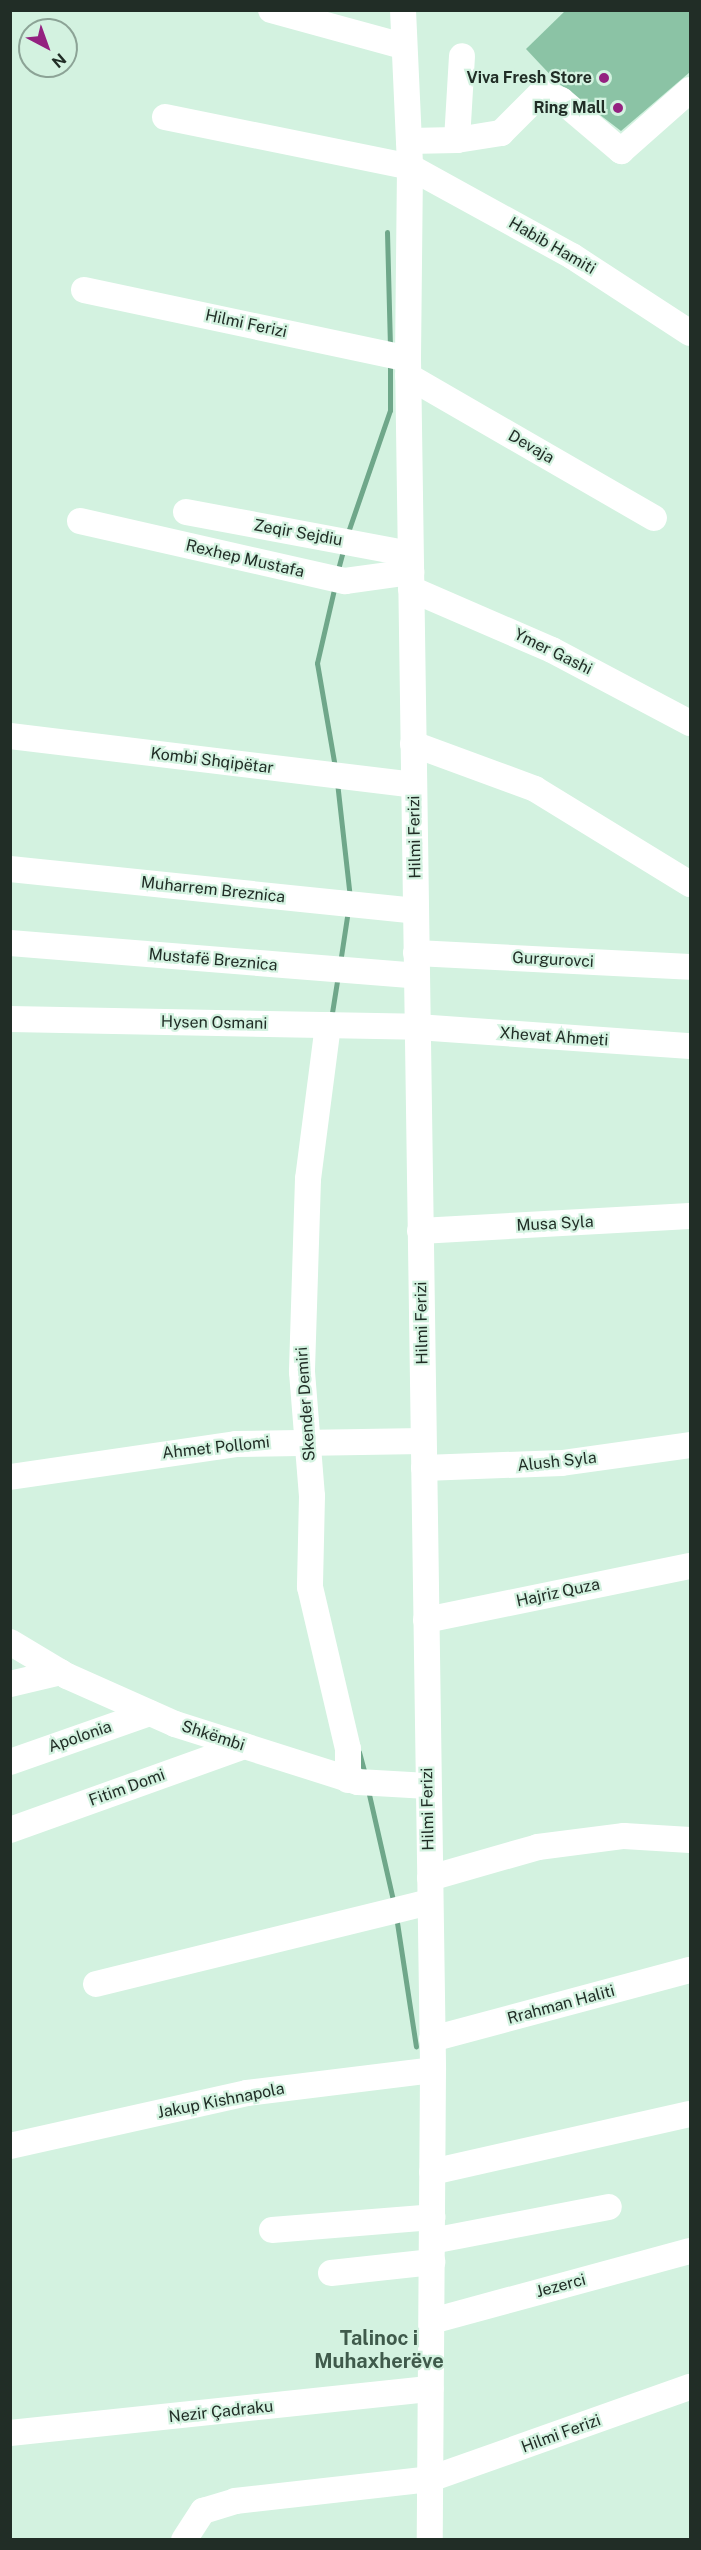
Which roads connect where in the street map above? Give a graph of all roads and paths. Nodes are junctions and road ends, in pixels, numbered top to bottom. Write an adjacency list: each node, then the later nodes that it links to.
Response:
1 (271, 10): 3 (street)
2 (403, 10): 3 (street, Hilmi Ferizi)
3 (403, 46): 8 (street, Hilmi Ferizi)
4 (462, 56): 7 (street)
5 (690, 90): 7 (street)
6 (165, 117): 9 (street)
7 (457, 140): 8 (street)
8 (409, 141): 9 (street, Hilmi Ferizi)
9 (410, 167): 11 (street, Habib Hamiti); 12 (street, Hilmi Ferizi)
10 (84, 290): 12 (street, Hilmi Ferizi)
11 (690, 333)
12 (399, 362): 14 (street, Devaja); 16 (street, Hilmi Ferizi)
13 (186, 512): 16 (street, Zeqir Sejdiu)
14 (654, 518)
15 (80, 521): 16 (street, Rexhep Mustafa)
16 (411, 572): 17 (street, Ymer Gashi); 19 (street, Hilmi Ferizi)
17 (690, 723)
18 (10, 736): 20 (street, Kombi Shqipëtar)
19 (413, 744): 20 (street, Hilmi Ferizi); 22 (street)
20 (414, 785): 23 (street, Hilmi Ferizi)
21 (10, 869): 23 (street, Muharrem Breznica)
22 (690, 884)
23 (416, 911): 25 (street, Hilmi Ferizi)
24 (10, 943): 25 (street, Mustafë Breznica)
25 (416, 964): 26 (street, Gurgurovci); 29 (street, Hilmi Ferizi)
26 (690, 967)
27 (10, 1019): 28 (street, Hysen Osmani)
28 (334, 1025): 29 (street, Hysen Osmani); 33 (street, Skender Demiri)
29 (417, 1027): 30 (street, Xhevat Ahmeti); 32 (street, Hilmi Ferizi)
30 (690, 1046)
31 (690, 1216): 32 (street, Musa Syla)
32 (420, 1231): 34 (street, Hilmi Ferizi)
33 (315, 1441): 34 (street, Ahmet Pollomi); 37 (street, Ahmet Pollomi); 46 (street, Skender Demiri)
34 (423, 1441): 36 (street, Hilmi Ferizi)
35 (690, 1446): 36 (street, Alush Syla)
36 (424, 1468): 39 (street, Hilmi Ferizi)
37 (10, 1477)
38 (690, 1566): 39 (street, Hajriz Quza)
39 (426, 1620): 47 (street, Hilmi Ferizi)
40 (10, 1642): 41 (street, Shkëmbi)
41 (61, 1672): 42 (street); 43 (street, Shkëmbi)
42 (10, 1684)
43 (150, 1713): 44 (street, Shkëmbi); 45 (street, Apolonia)
44 (244, 1746): 46 (street, Shkëmbi); 48 (street, Fitim Domi)
45 (10, 1762)
46 (362, 1783): 47 (street, Shkëmbi)
47 (428, 1786): 50 (street, Hilmi Ferizi)
48 (10, 1830)
49 (690, 1840): 50 (street)
50 (430, 1890): 52 (street); 53 (street, Hilmi Ferizi)
51 (690, 1970): 53 (street, Rrahman Haliti)
52 (96, 1984)
53 (432, 2039): 54 (street, Hilmi Ferizi)
54 (433, 2070): 56 (street, Jakup Kishnapola); 57 (street, Hilmi Ferizi)
55 (690, 2114): 57 (street)
56 (10, 2146)
57 (432, 2172): 60 (street, Hilmi Ferizi)
58 (609, 2207): 60 (street)
59 (272, 2230): 60 (street)
60 (432, 2240): 62 (street); 63 (street, Hilmi Ferizi)
61 (690, 2251): 63 (street, Jezerci)
62 (331, 2273)
63 (432, 2321): 65 (street, Hilmi Ferizi)
64 (690, 2387): 67 (street, Hilmi Ferizi)
65 (431, 2389): 66 (street, Nezir Çadraku); 67 (street, Hilmi Ferizi)
66 (10, 2433)
67 (430, 2479): 68 (street, Hilmi Ferizi); 69 (street, Hilmi Ferizi)
68 (184, 2540)
69 (430, 2540)

